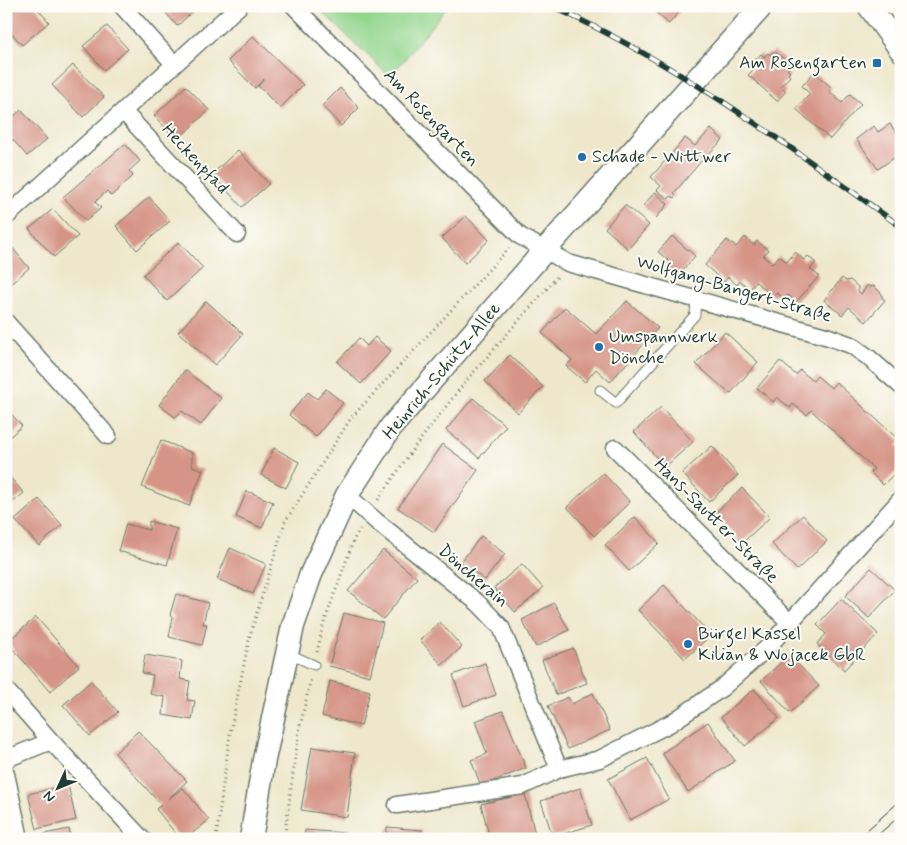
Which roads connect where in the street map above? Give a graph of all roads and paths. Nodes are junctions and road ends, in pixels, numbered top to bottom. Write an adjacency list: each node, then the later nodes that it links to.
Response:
1 (122, 6): 7 (street)
2 (239, 6): 7 (street)
3 (294, 6): 11 (street, Am Rosengarten)
4 (762, 6): 11 (main road, Heinrich-Schütz-Allee)
5 (869, 6): 6 (main road)
6 (901, 50)
7 (174, 64): 8 (street)
8 (123, 111): 9 (street); 10 (street, Heckenpfad)
9 (6, 217)
10 (237, 234)
11 (545, 250): 12 (street, Wolfgang-Bangert-Straße); 19 (main road, Heinrich-Schütz-Allee)
12 (568, 263): 13 (street, Wolfgang-Bangert-Straße); 21 (path)
13 (696, 299): 15 (street, Wolfgang-Bangert-Straße); 16 (lane)
14 (6, 322): 17 (street)
15 (901, 386)
16 (600, 390)
17 (108, 436)
18 (615, 448): 22 (street, Hans-Sautter-Straße)
19 (348, 495): 21 (street, Döncherain); 23 (main road, Heinrich-Schütz-Allee)
20 (901, 499): 22 (street)
21 (369, 515): 28 (street, Döncherain)
22 (789, 622): 28 (street)
23 (287, 653): 24 (lane); 33 (main road, Heinrich-Schütz-Allee)
24 (314, 664)
25 (6, 690): 26 (street)
26 (51, 741): 27 (street); 32 (street)
27 (6, 759)
28 (559, 769): 30 (street)
29 (6, 774): 31 (street)
30 (397, 805)
31 (20, 839)
32 (142, 839)
33 (251, 839)

